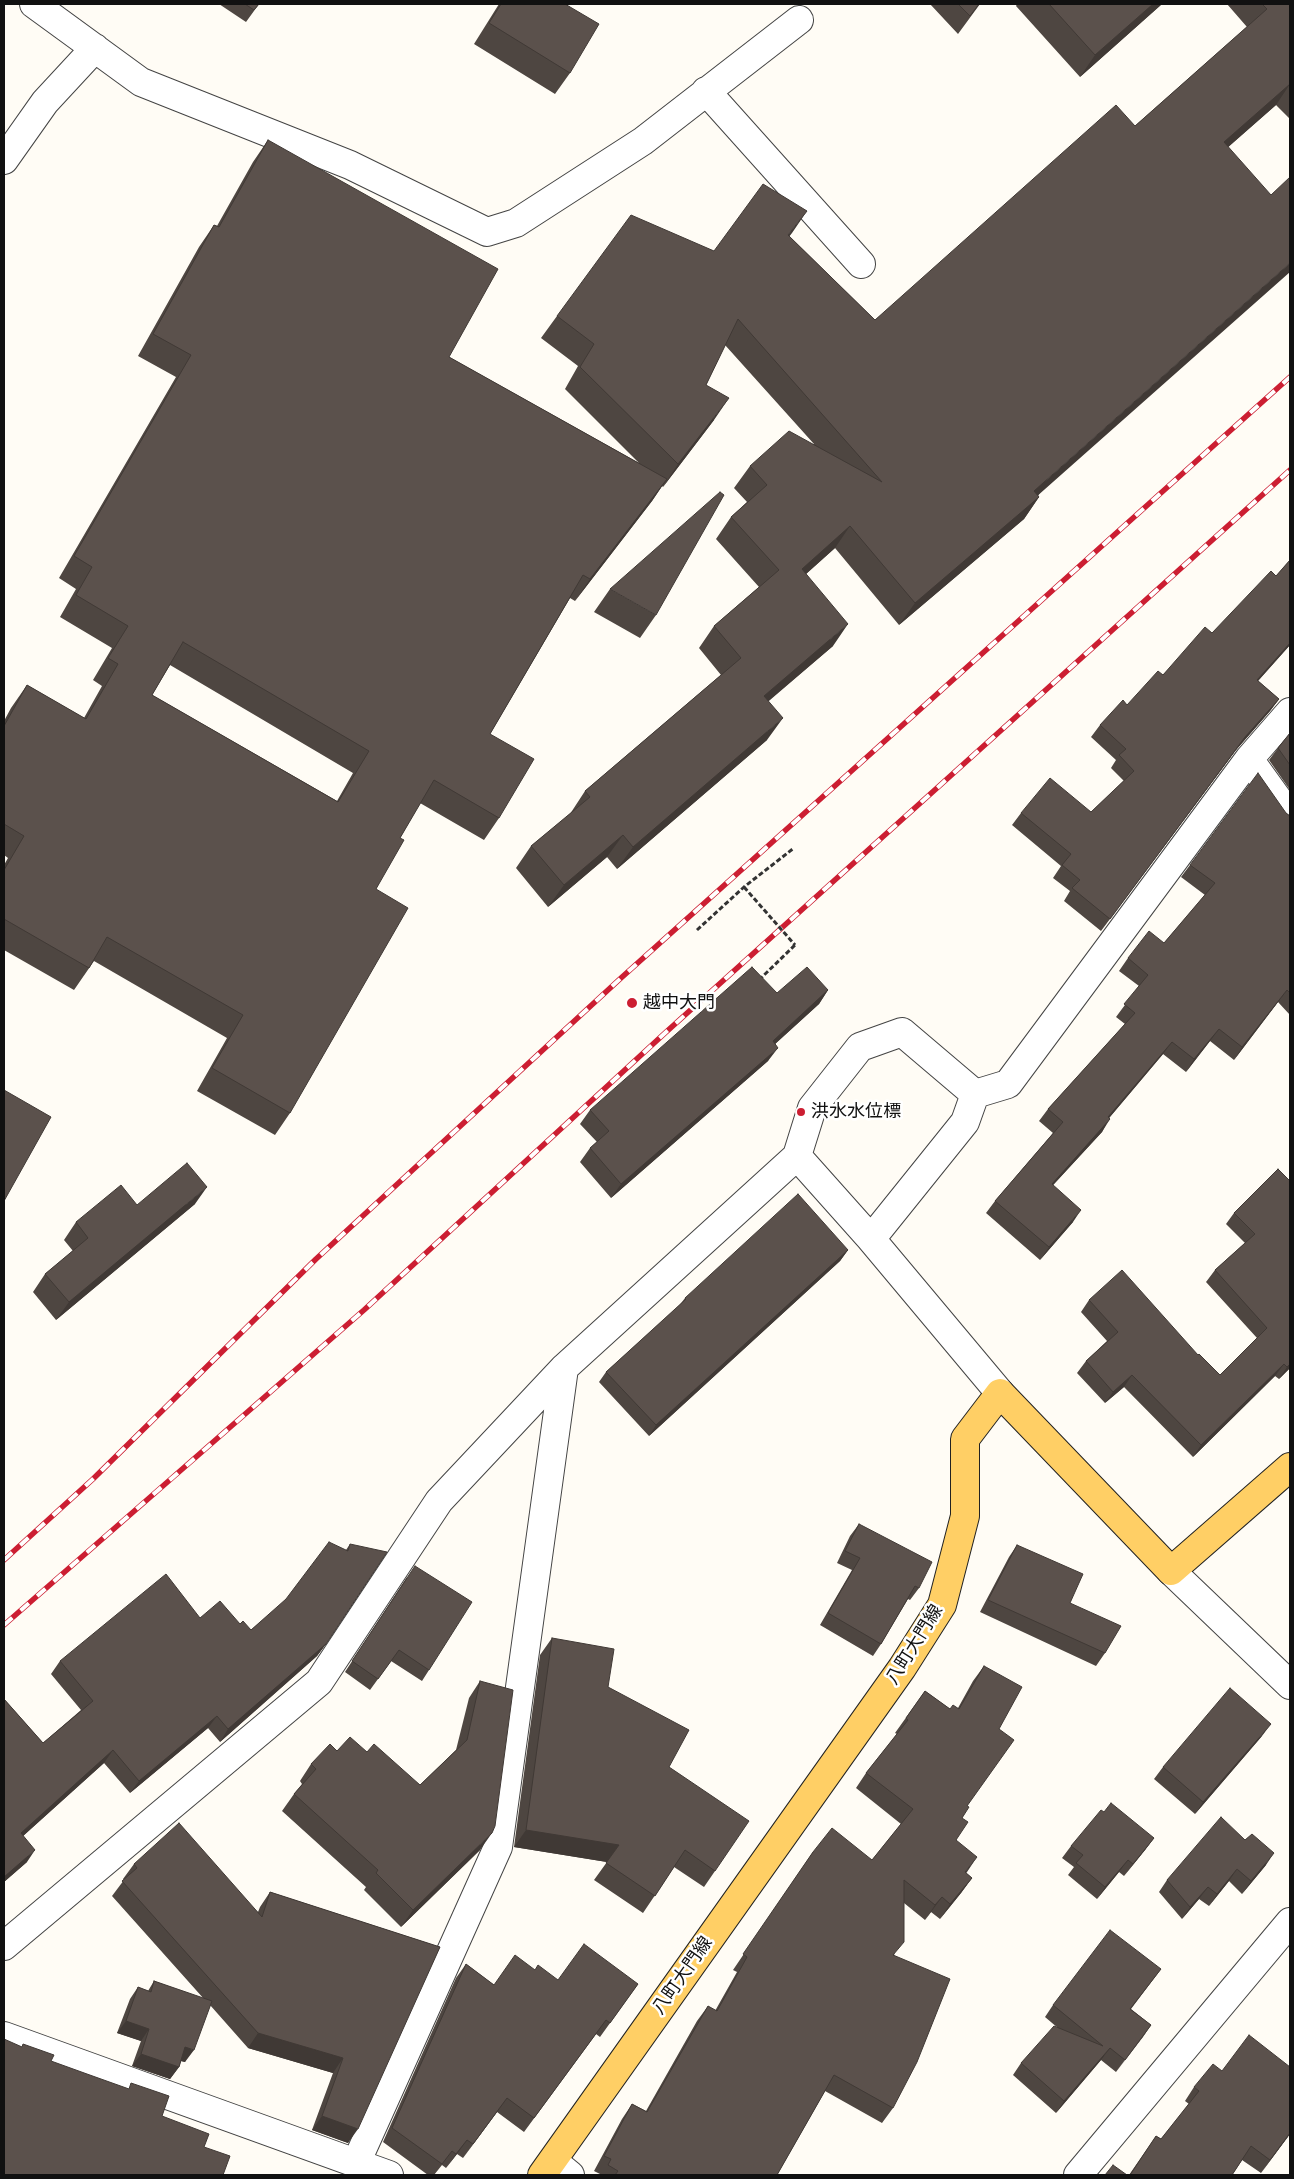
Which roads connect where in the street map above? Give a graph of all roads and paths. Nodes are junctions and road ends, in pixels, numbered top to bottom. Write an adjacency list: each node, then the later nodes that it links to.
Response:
1 (34, 4): 3 (street)
2 (799, 20): 4 (street)
3 (95, 48): 4 (street); 5 (street)
4 (706, 92): 6 (street)
5 (4, 160)
6 (860, 264)
7 (1290, 712): 8 (street)
8 (1249, 759): 9 (street); 14 (street)
9 (1290, 816)
10 (794, 848): 11 (path)
11 (744, 886): 12 (path); 13 (path, bridge)
12 (697, 930)
13 (756, 982)
14 (975, 1094): 15 (street); 16 (street)
15 (797, 1156): 16 (street); 17 (street)
16 (871, 1239): 18 (street)
17 (564, 1368): 23 (street); 25 (street)
18 (1000, 1393): 20 (main road); 26 (main road, 八町大門線)
19 (1290, 1467): 20 (main road)
20 (1171, 1571): 21 (street)
21 (1290, 1685)
22 (1290, 1922): 28 (street)
23 (4, 1946)
24 (4, 2036): 25 (street)
25 (356, 2164): 27 (street)
26 (555, 2171)
27 (390, 2175)
28 (1078, 2175)

